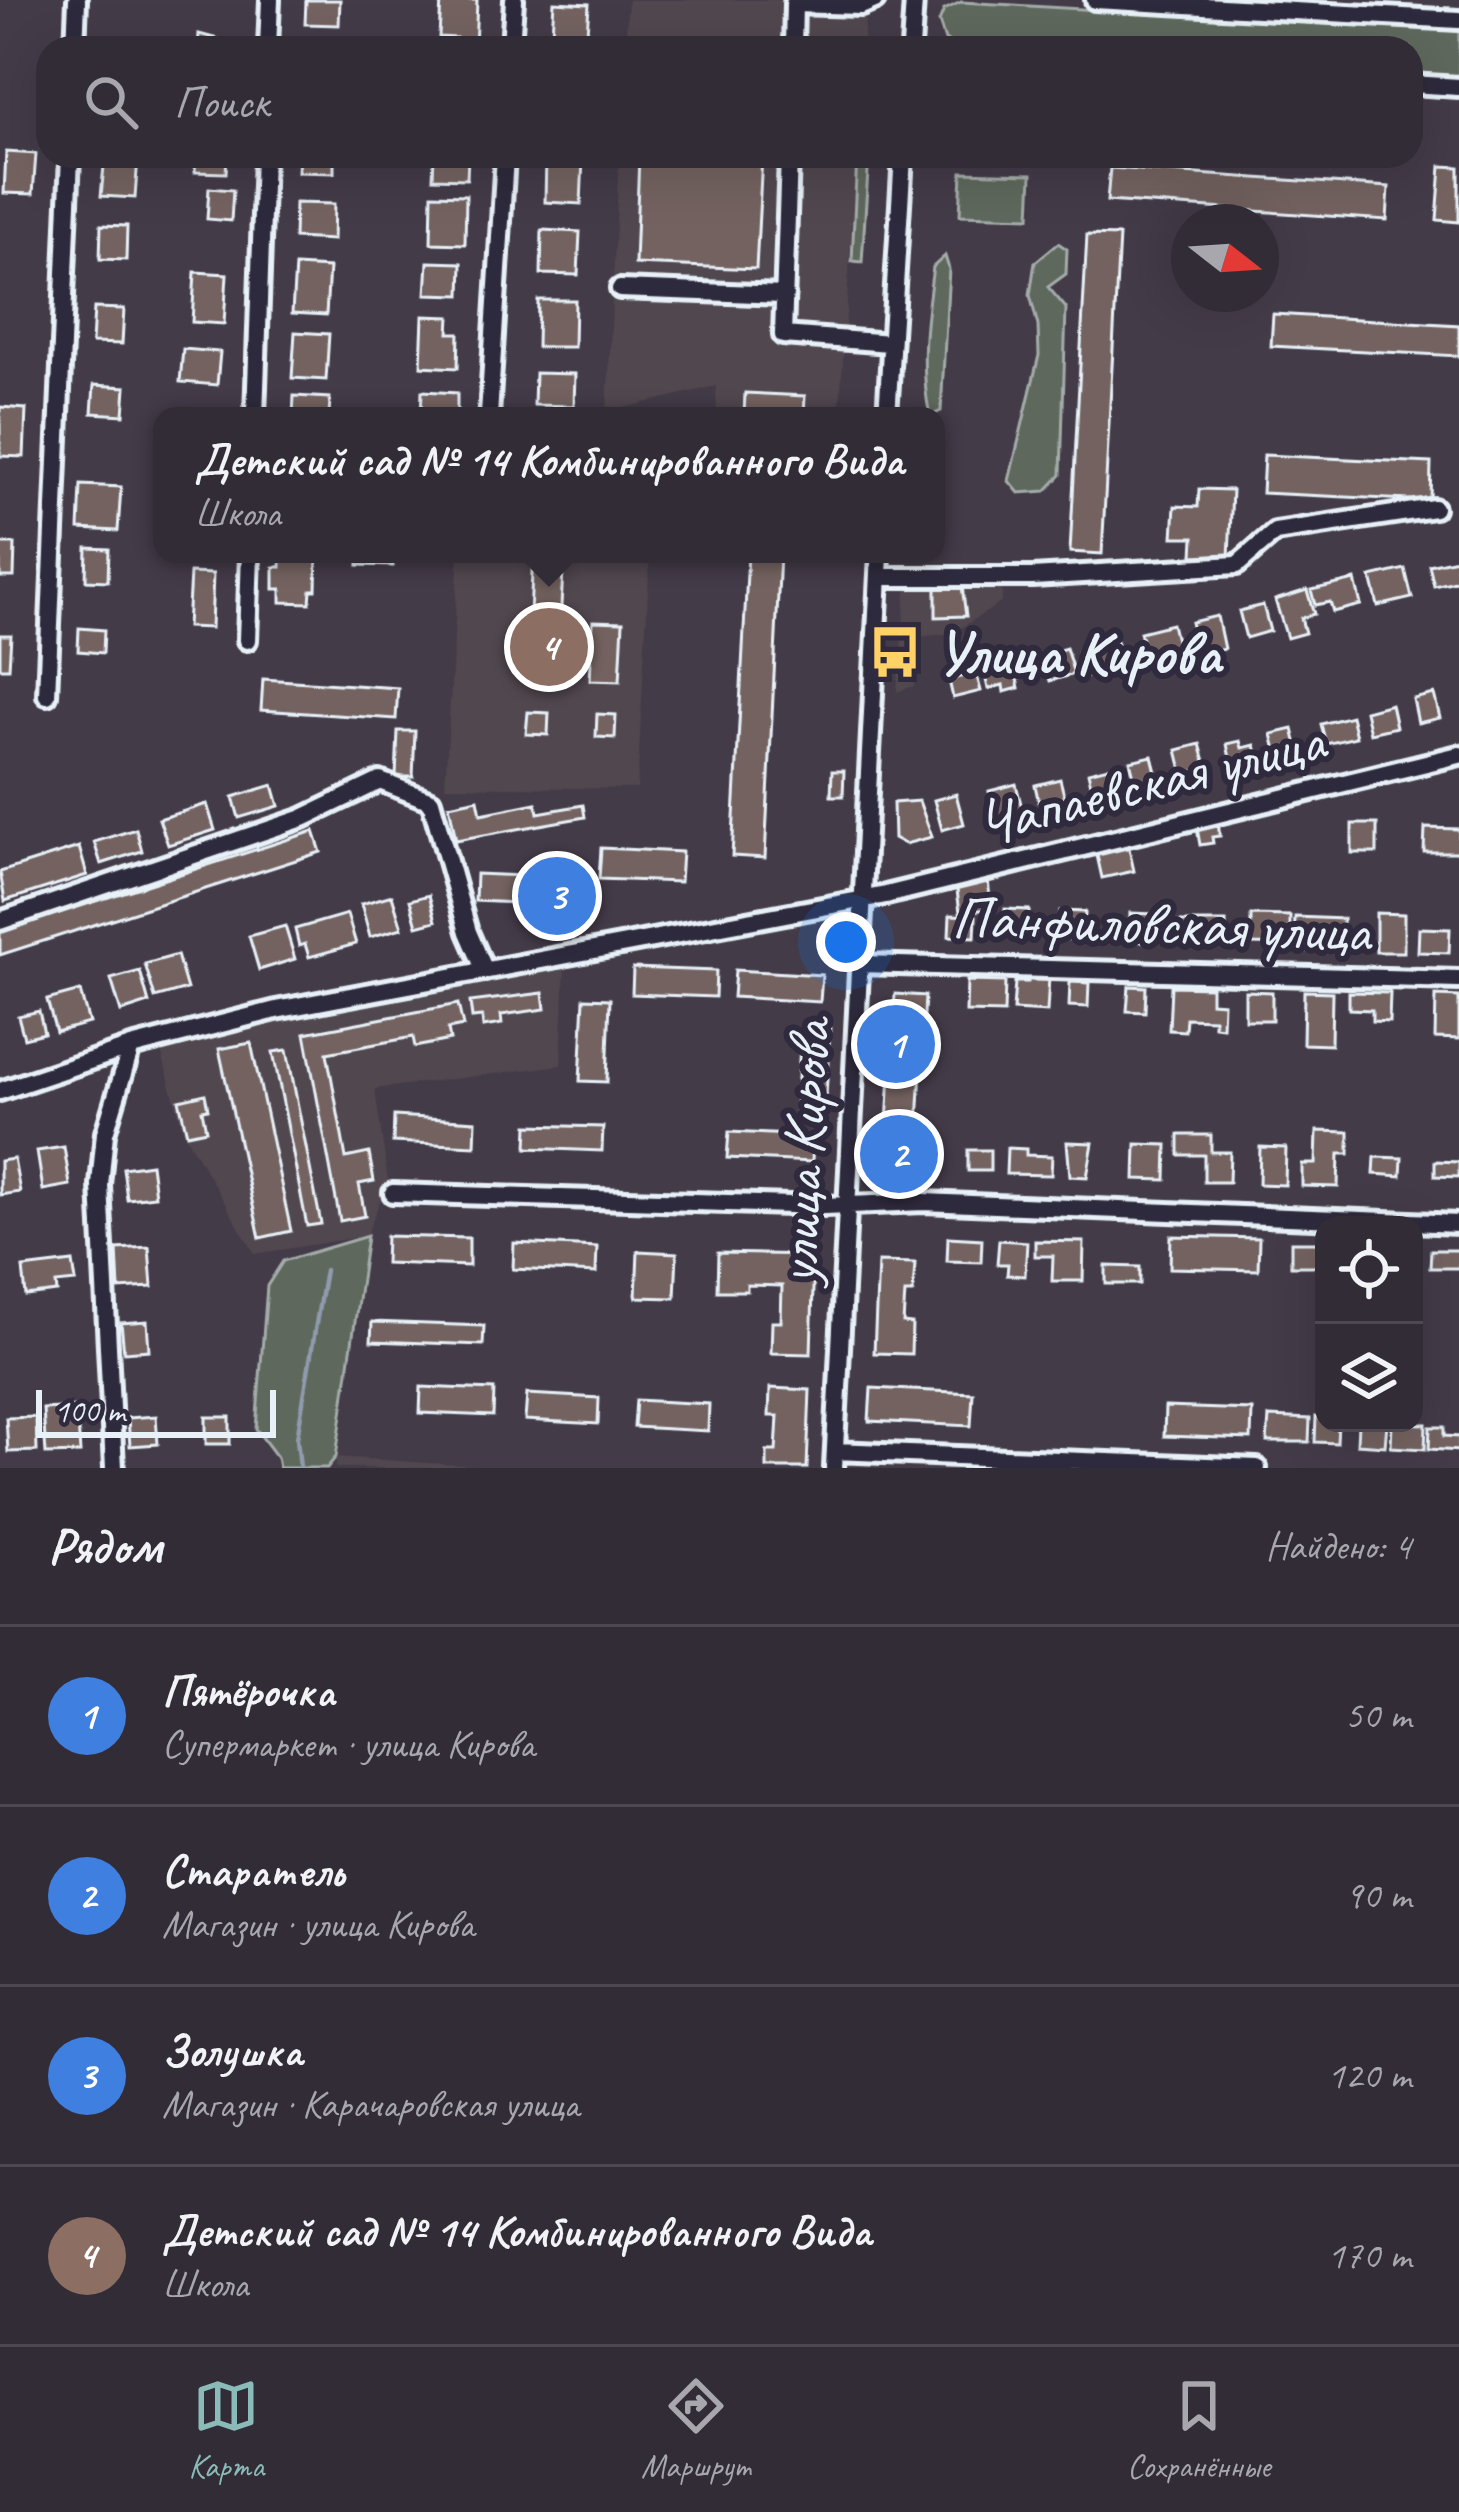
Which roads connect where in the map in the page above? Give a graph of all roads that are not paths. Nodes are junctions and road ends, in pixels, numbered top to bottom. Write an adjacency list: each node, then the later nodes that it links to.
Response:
1 (77, 0): 8 (street)
2 (270, 0): 9 (street)
3 (514, 0): 10 (street)
4 (875, 0): 11 (street)
5 (914, 0): 12 (street)
6 (1094, 0): 7 (street)
7 (1459, 20)
8 (76, 36)
9 (268, 36)
10 (512, 36)
11 (793, 36)
12 (912, 36)
13 (1423, 85): 14 (street)
14 (1459, 87)
15 (69, 168): 31 (street)
16 (264, 168): 23 (street)
17 (504, 168): 24 (street)
18 (789, 168): 21 (street)
19 (902, 168): 22 (street)
20 (620, 289): 21 (street)
21 (784, 295): 22 (street)
22 (890, 343): 25 (street)
23 (255, 407)
24 (490, 407)
25 (887, 407)
26 (1434, 508): 29 (street)
27 (250, 563): 30 (street)
28 (880, 563): 29 (street, улица Кирова)
29 (879, 577): 33 (street, улица Кирова)
30 (247, 640)
31 (47, 695)
32 (1459, 755): 33 (street, Чапаевская улица)
33 (863, 899): 35 (street, улица Кирова); 36 (street, Чапаевская улица)
34 (0, 921): 36 (street)
35 (860, 964): 37 (street, Панфиловская улица); 41 (street, улица Кирова)
36 (485, 971): 38 (street, Чапаевская улица)
37 (1459, 980)
38 (131, 1047): 39 (street, Чапаевская улица); 44 (street)
39 (0, 1091)
40 (393, 1193): 41 (street)
41 (848, 1204): 42 (street); 43 (street, улица Кирова)
42 (1459, 1224)
43 (834, 1459): 45 (street)
44 (114, 1468)
45 (1257, 1468)

